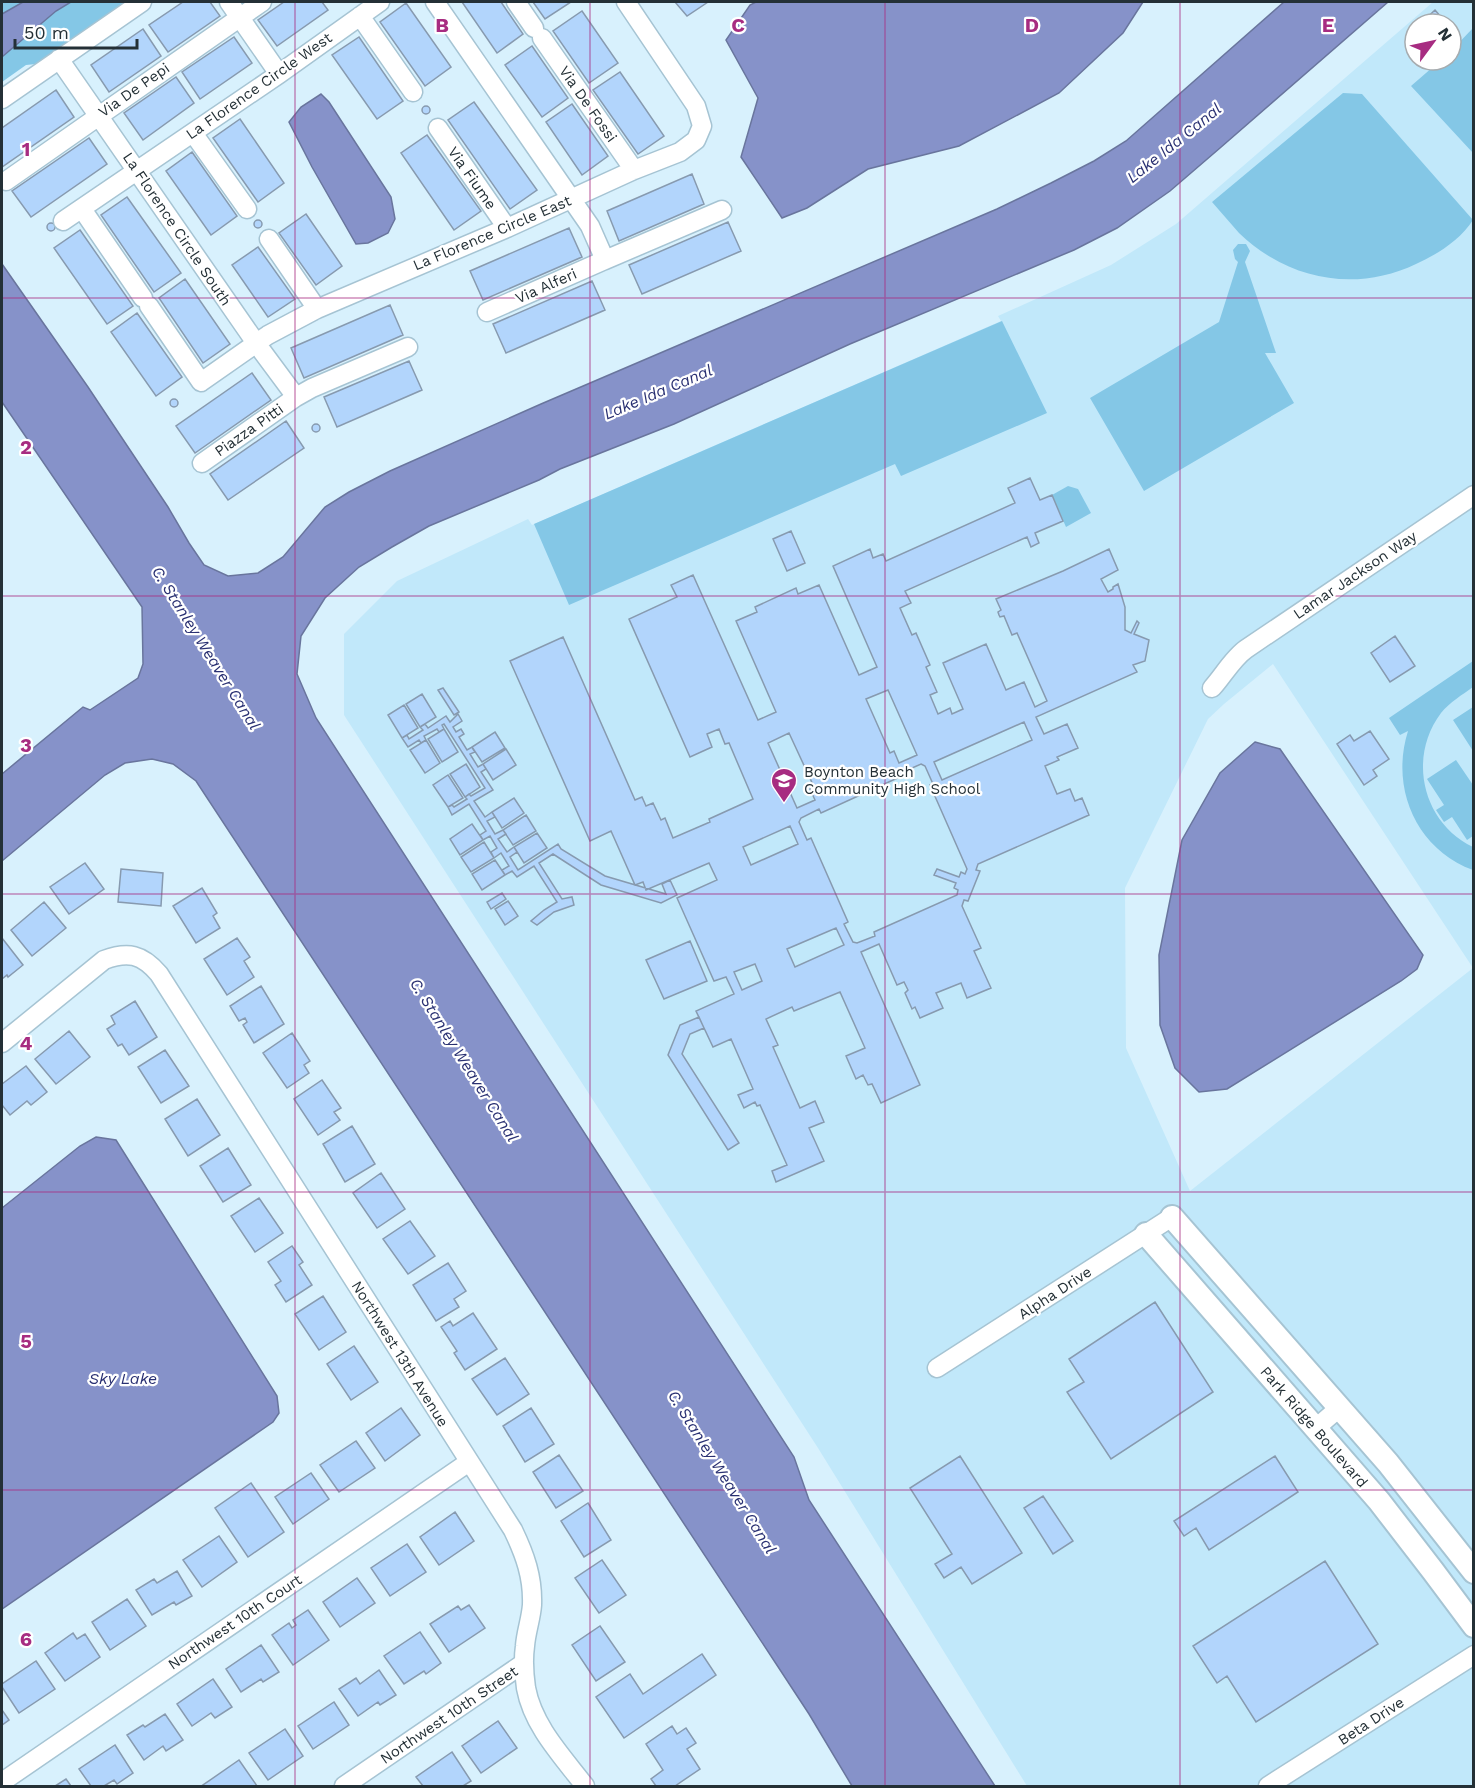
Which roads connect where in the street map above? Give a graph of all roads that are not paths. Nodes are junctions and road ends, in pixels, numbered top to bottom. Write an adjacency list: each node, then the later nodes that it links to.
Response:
1 (142, 2): 10 (street)
2 (228, 2): 9 (street)
3 (262, 2): 9 (street, Via De Pepi)
4 (380, 2): 8 (street, La Florence Circle West)
5 (435, 2): 20 (street)
6 (516, 2): 17 (street, Via De Fossi)
7 (626, 2): 17 (street, La Florence Circle East)
8 (360, 16): 11 (street, La Florence Circle West); 12 (street)
9 (240, 17): 11 (street); 14 (street, Via De Pepi)
10 (59, 59): 13 (street); 14 (street, La Florence Circle South)
11 (279, 74): 16 (street, La Florence Circle West)
12 (413, 92)
13 (2, 99)
14 (99, 115): 18 (street, La Florence Circle South); 19 (street, Via De Pepi)
15 (438, 128): 25 (street, Via Fiume)
16 (193, 133): 18 (street, La Florence Circle West); 22 (street)
17 (634, 170): 20 (street, La Florence Circle East)
18 (138, 171): 21 (street, La Florence Circle West); 30 (street, La Florence Circle South)
19 (6, 181)
20 (571, 199): 25 (street, La Florence Circle East); 27 (street)
21 (82, 209): 24 (street, La Florence Circle West); 30 (street, La Florence Circle East)
22 (247, 209)
23 (722, 210): 27 (street, Via Alferi)
24 (63, 221)
25 (507, 228): 28 (street, La Florence Circle East)
26 (269, 240): 28 (street)
27 (605, 260): 29 (street, Via Alferi)
28 (317, 309): 30 (street, La Florence Circle East)
29 (487, 312)
30 (255, 343): 32 (street, La Florence Circle South)
31 (408, 347): 32 (street)
32 (296, 397): 33 (street, Piazza Pitti)
33 (202, 463)
34 (1473, 495): 35 (street, Lamar Jackson Way)
35 (1212, 688)
36 (2, 1043): 42 (street, Northwest 13th Avenue)
37 (1172, 1217): 38 (street, Alpha Drive); 40 (street, Park Ridge Boulevard)
38 (1146, 1234): 39 (street, Alpha Drive); 41 (street, Park Ridge Boulevard)
39 (937, 1368)
40 (1339, 1408): 41 (street); 43 (street, Park Ridge Boulevard)
41 (1316, 1428): 44 (street, Park Ridge Boulevard)
42 (469, 1462): 46 (street, Northwest 13th Avenue); 47 (street, Northwest 10th Court)
43 (1473, 1572)
44 (1473, 1626)
45 (1473, 1656): 50 (street, Beta Drive)
46 (524, 1663): 48 (street, Northwest 10th Street); 49 (street, Northwest 13th Avenue)
47 (2, 1782)
48 (344, 1786)
49 (585, 1786)
50 (1268, 1786)

